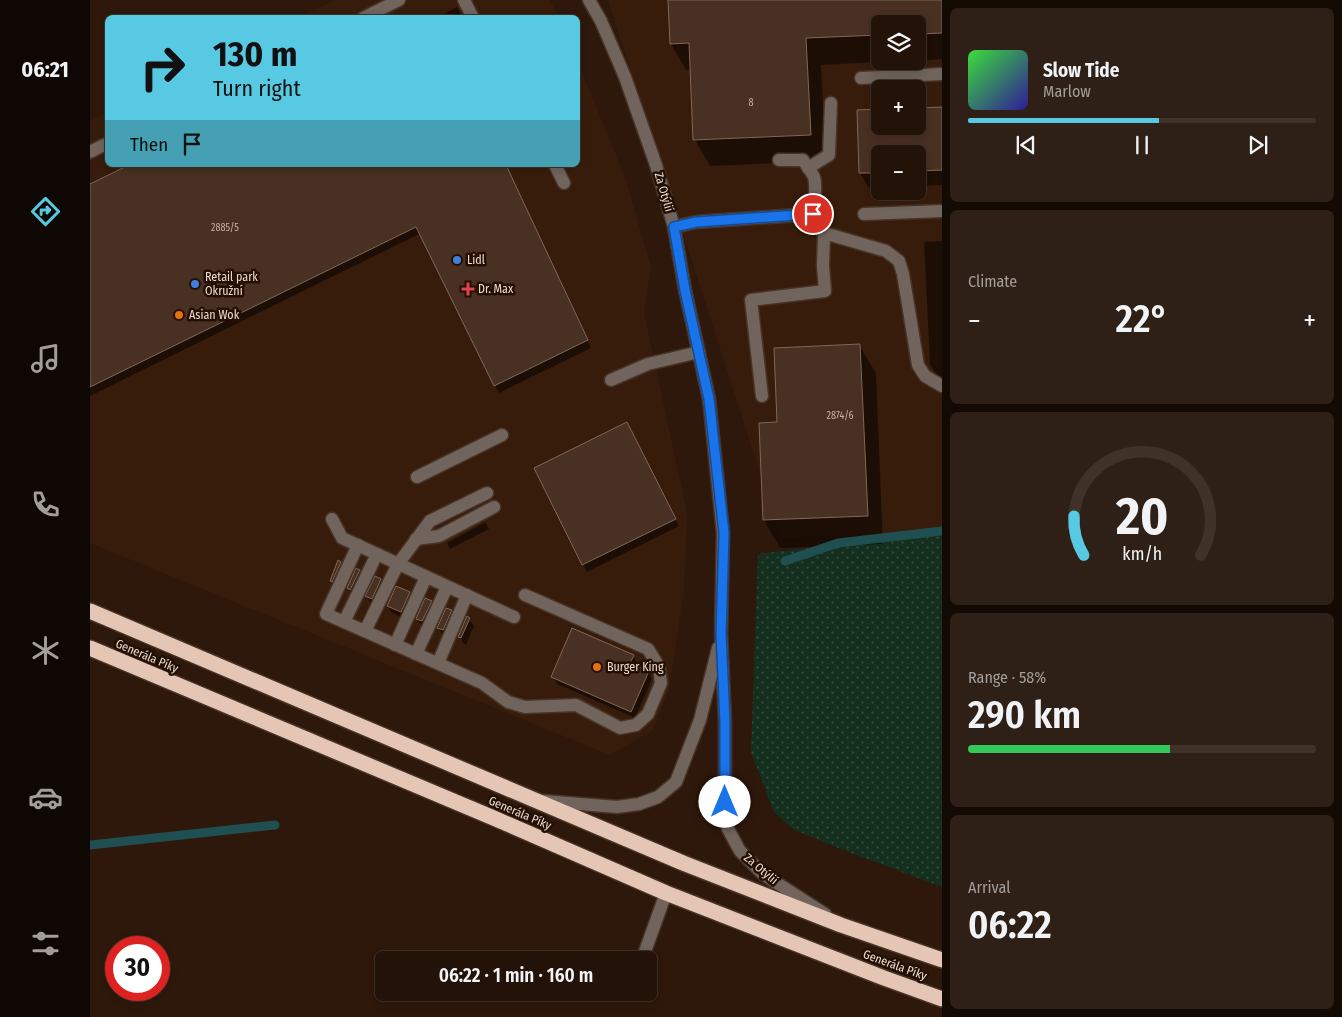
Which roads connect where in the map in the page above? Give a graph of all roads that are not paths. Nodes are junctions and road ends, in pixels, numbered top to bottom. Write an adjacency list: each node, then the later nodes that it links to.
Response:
1 (398, 0): 4 (street)
2 (464, 0): 5 (street)
3 (589, 0): 18 (street, Za Otýlií)
4 (369, 15)
5 (472, 15)
6 (942, 74): 7 (street)
7 (861, 78)
8 (831, 103): 13 (street)
9 (105, 144): 10 (street)
10 (90, 152)
11 (779, 160): 13 (street)
12 (556, 167): 14 (street)
13 (808, 168): 16 (street)
14 (564, 183)
15 (942, 211): 17 (street)
16 (813, 214): 18 (street); 19 (street)
17 (864, 214)
18 (674, 227): 20 (street, Za Otýlií)
19 (824, 234): 22 (street); 23 (street)
20 (698, 352): 21 (street); 41 (street, Za Otýlií)
21 (612, 380)
22 (942, 386)
23 (762, 396)
24 (502, 434): 25 (street)
25 (417, 477)
26 (487, 493): 29 (street)
27 (494, 507): 29 (street)
28 (332, 519): 30 (street)
29 (416, 539): 32 (street)
30 (358, 545): 31 (street); 39 (street)
31 (377, 554): 32 (street); 39 (street)
32 (398, 564): 33 (street); 40 (street)
33 (426, 577): 34 (street); 42 (street)
34 (447, 586): 36 (street); 44 (street)
35 (525, 595): 45 (street)
36 (467, 596): 38 (street); 45 (street)
37 (90, 611): 46 (highway, Generála Píky)
38 (514, 617)
39 (344, 622): 40 (street)
40 (365, 632): 42 (street)
41 (721, 634): 46 (street, Za Otýlií); 48 (street, Za Otýlií)
42 (395, 645): 44 (street)
43 (90, 648): 47 (highway, Generála Píky)
44 (416, 654): 45 (street)
45 (438, 663)
46 (536, 801): 48 (highway, Generála Píky)
47 (666, 893): 49 (street); 51 (highway, Generála Píky)
48 (841, 925): 50 (highway, Generála Píky)
49 (645, 951)
50 (942, 960)
51 (942, 999)

